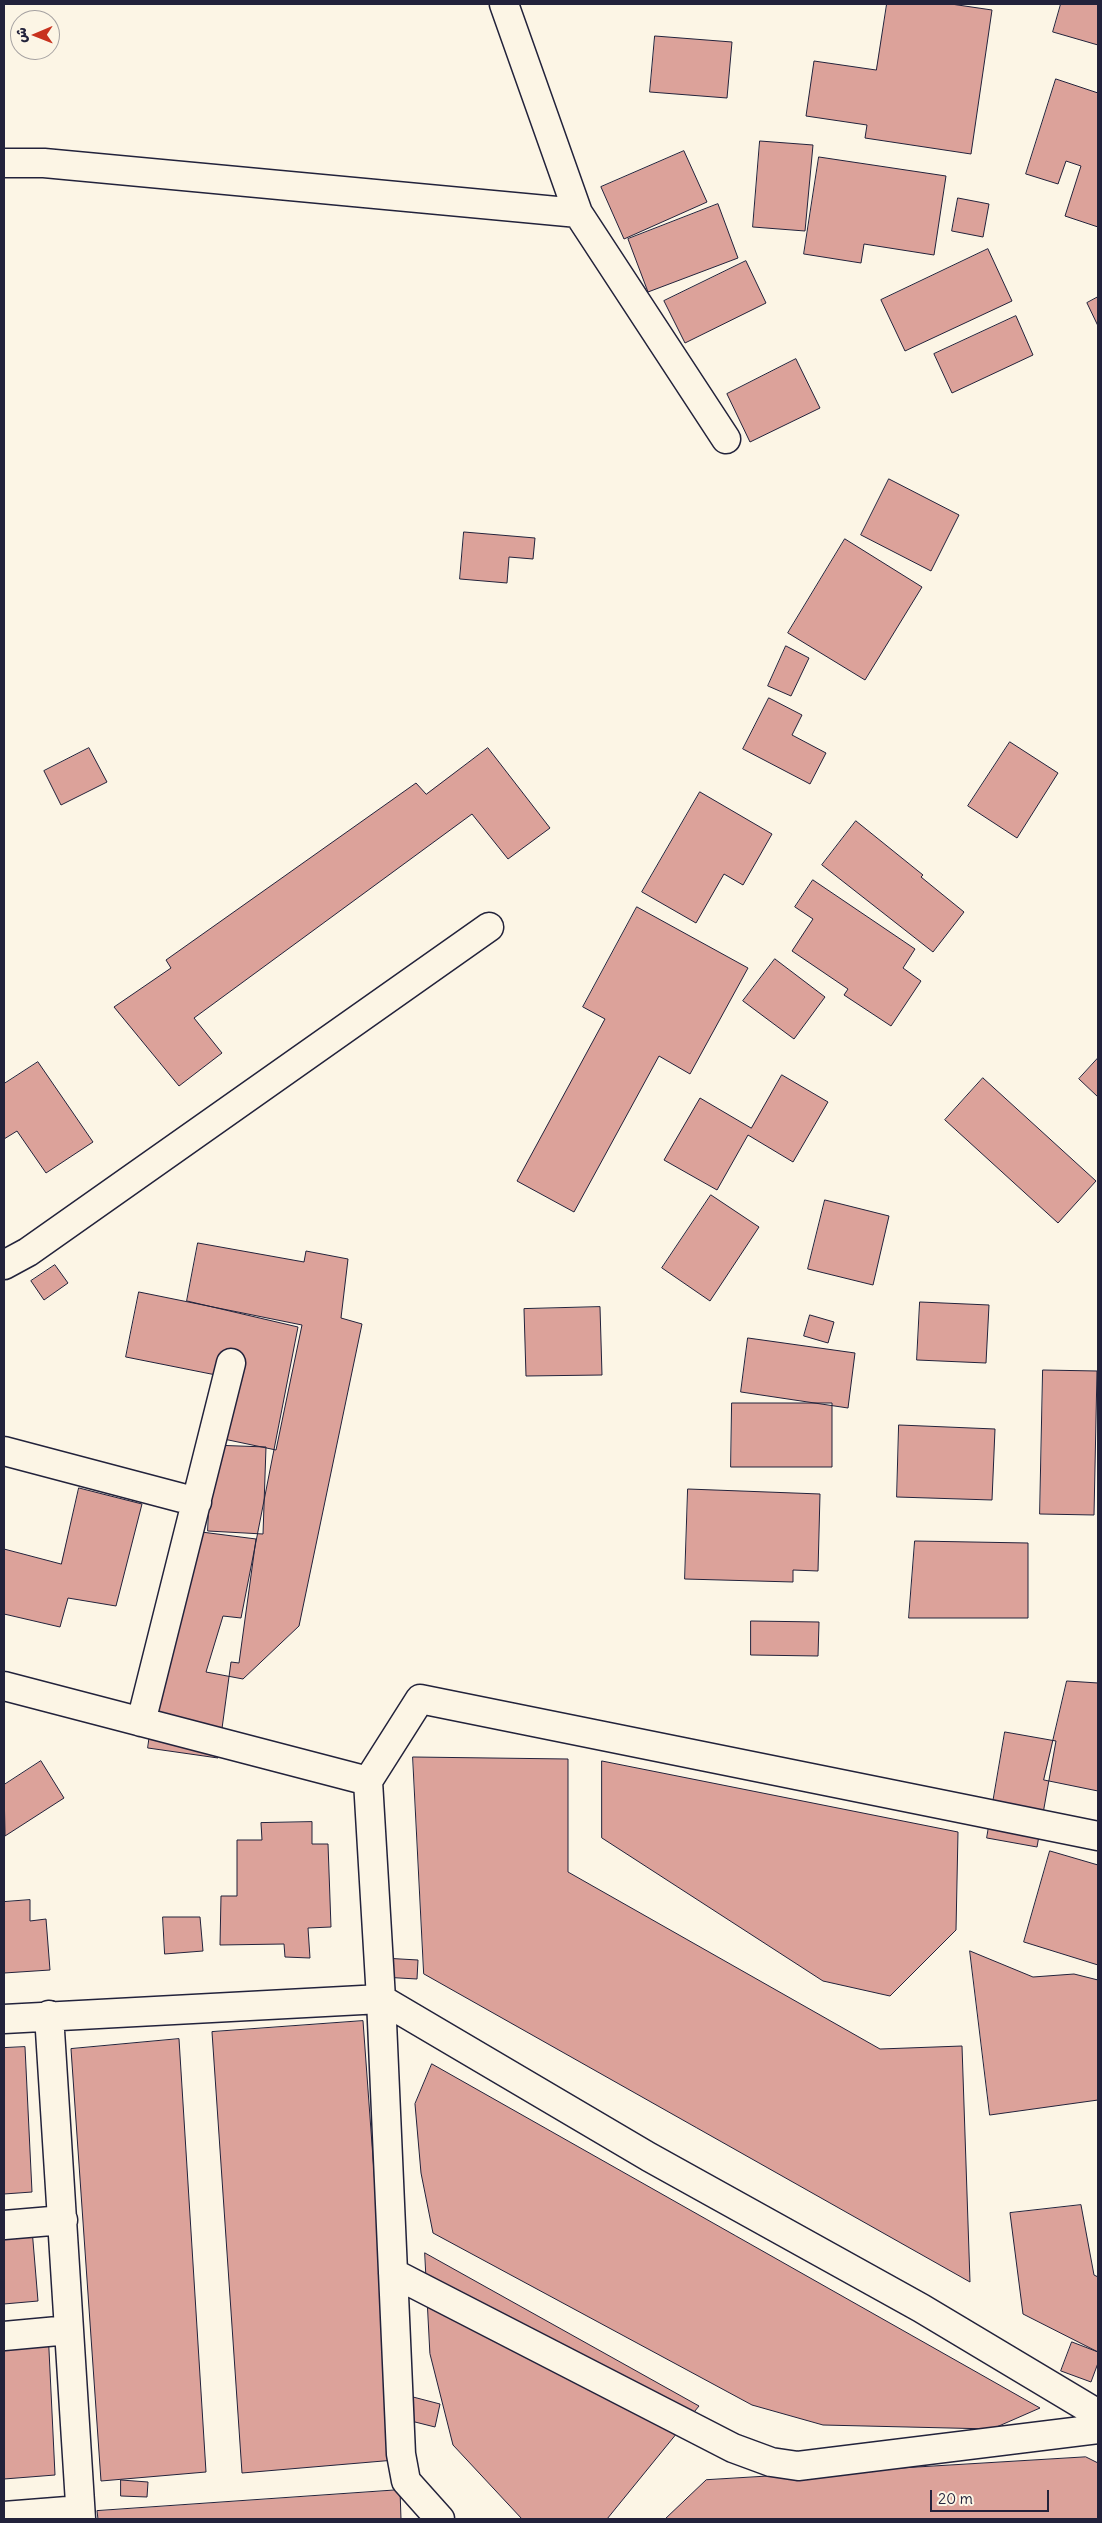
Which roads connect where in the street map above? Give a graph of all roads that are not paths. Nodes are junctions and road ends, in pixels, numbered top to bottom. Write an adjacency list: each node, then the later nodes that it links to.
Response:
1 (504, 4): 3 (street)
2 (4, 163): 3 (street)
3 (578, 213): 4 (street)
4 (726, 439)
5 (489, 927): 6 (street)
6 (4, 1265)
7 (231, 1363): 9 (street)
8 (4, 1451): 9 (street)
9 (197, 1502): 11 (street)
10 (4, 1686): 11 (street)
11 (141, 1722): 12 (street)
12 (368, 1781): 13 (street); 14 (street)
13 (1098, 1836)
14 (381, 1999): 15 (street); 19 (street); 22 (street)
15 (49, 2015): 16 (street); 17 (street)
16 (4, 2019)
17 (62, 2220): 18 (street); 20 (street)
18 (4, 2225)
19 (393, 2273): 23 (street); 26 (street)
20 (69, 2330): 21 (street); 24 (street)
21 (4, 2336)
22 (1098, 2414)
23 (1098, 2429)
24 (80, 2515): 25 (street)
25 (4, 2516)
26 (440, 2519)

